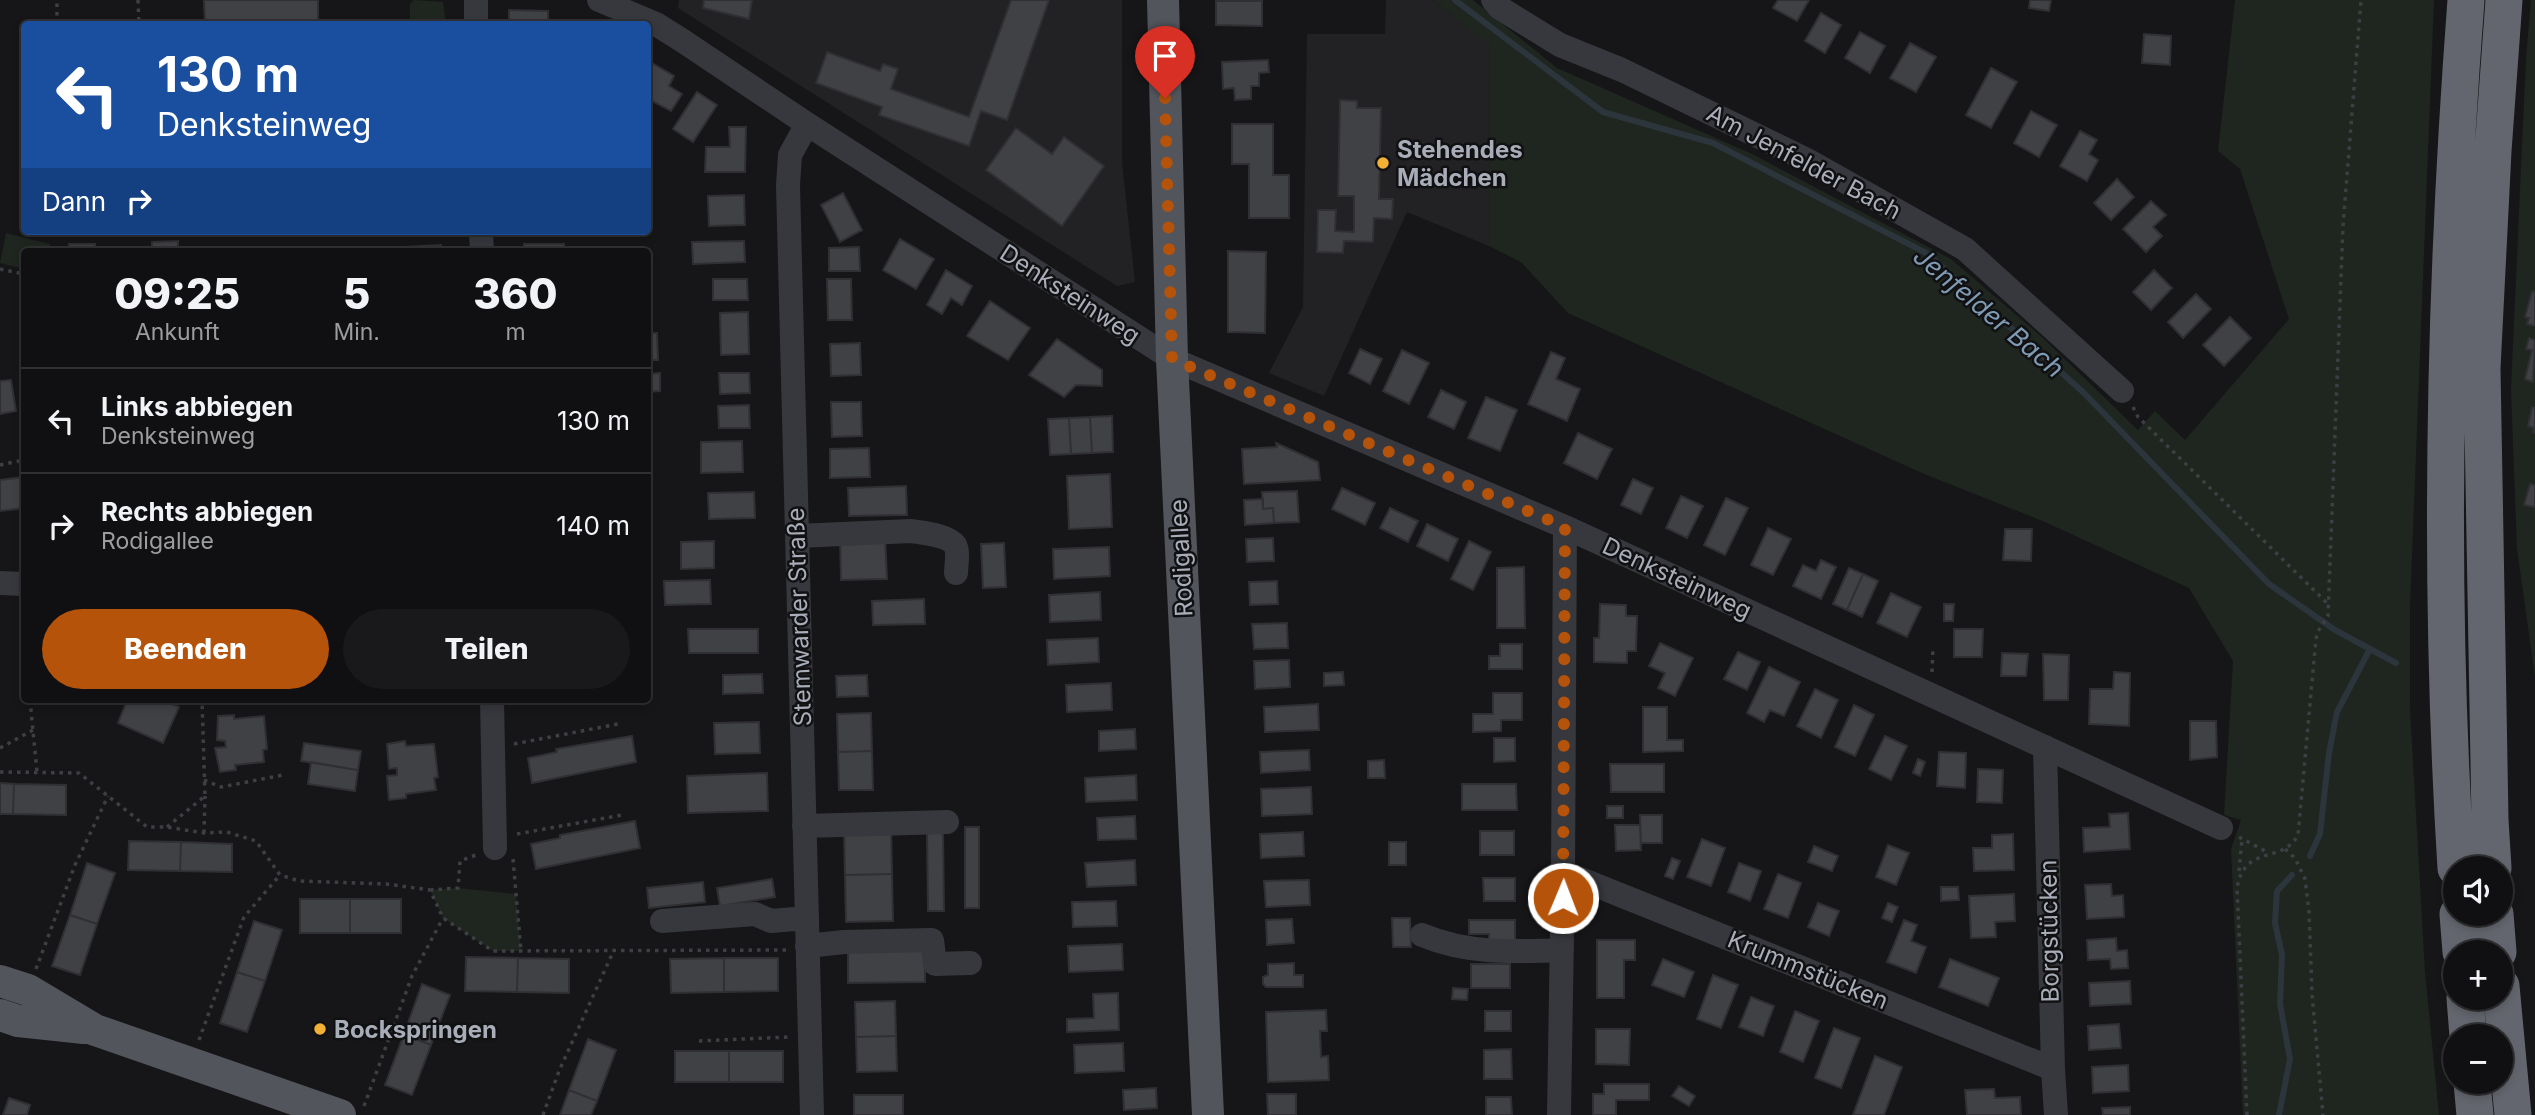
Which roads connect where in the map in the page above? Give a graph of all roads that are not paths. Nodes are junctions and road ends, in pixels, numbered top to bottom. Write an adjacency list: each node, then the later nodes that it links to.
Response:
1 (476, 0): 8 (street)
2 (599, 0): 7 (street, Denksteinweg)
3 (1163, 0): 10 (main road, Rodigallee)
4 (1493, 0): 11 (street, Am Jenfelder Bach)
5 (2466, 0): 23 (highway)
6 (2504, 0): 24 (highway)
7 (656, 12): 9 (street, Denksteinweg)
8 (476, 21)
9 (807, 124): 10 (street, Denksteinweg); 13 (street, Stemwarder Straße)
10 (1172, 359): 12 (street, Denksteinweg); 39 (main road, Rodigallee)
11 (2122, 391)
12 (1565, 527): 18 (street, Denksteinweg); 25 (street)
13 (797, 536): 14 (street); 20 (street, Stemwarder Straße)
14 (956, 573)
15 (0, 583): 16 (street)
16 (21, 583)
17 (492, 703): 22 (street)
18 (2045, 747): 21 (street, Denksteinweg); 36 (street, Borgstücken)
19 (947, 822): 20 (street)
20 (804, 826): 26 (street, Stemwarder Straße)
21 (2231, 833)
22 (500, 840)
23 (2455, 856)
24 (2492, 856)
25 (1563, 872): 30 (street); 36 (street, Krummstücken)
26 (807, 918): 27 (street); 29 (street, Stemwarder Straße)
27 (662, 921)
28 (1422, 935): 30 (street)
29 (807, 948): 31 (street); 38 (street, Stemwarder Straße)
30 (1562, 950): 40 (street)
31 (970, 963)
32 (14, 985): 35 (main road)
33 (2503, 1010): 42 (highway)
34 (0, 1015): 35 (main road)
35 (95, 1030): 37 (main road)
36 (2053, 1069): 41 (street, Borgstücken)
37 (340, 1115)
38 (812, 1115)
39 (1208, 1115)
40 (1559, 1115)
41 (2056, 1115)
42 (2513, 1115)

